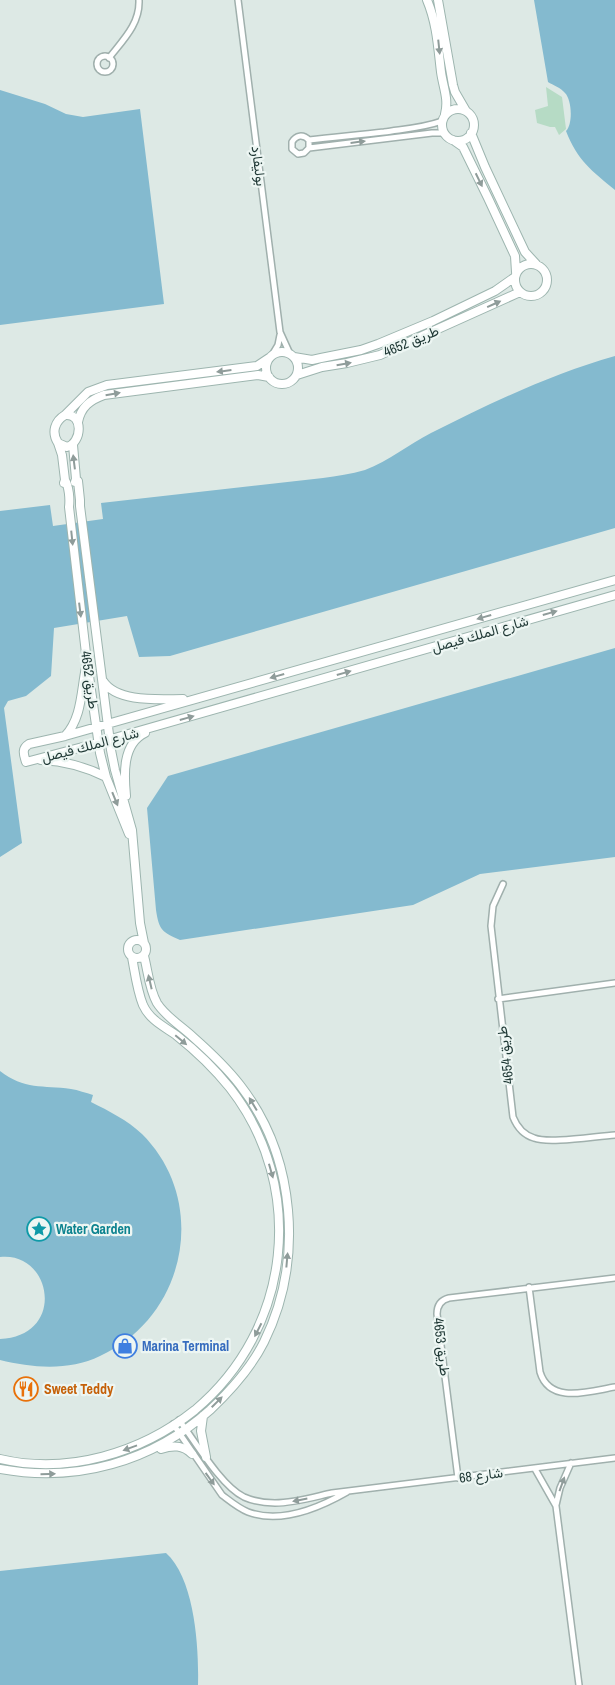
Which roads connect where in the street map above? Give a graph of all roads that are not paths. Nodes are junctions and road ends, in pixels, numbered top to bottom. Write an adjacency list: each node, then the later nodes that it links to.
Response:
1 (139, 0): 5 (street)
2 (238, 0): 16 (street, بوليفارد)
3 (427, 0): 7 (street, one-way to 7)
4 (438, 0): 6 (street)
5 (109, 58)
6 (466, 112): 7 (street); 9 (street)
7 (444, 118): 8 (street); 10 (street)
8 (444, 133): 11 (street); 12 (street, one-way to 8)
9 (472, 133): 11 (street); 13 (street)
10 (309, 140): 12 (street); 12 (street)
11 (452, 140): 14 (street, one-way to 14)
12 (309, 148)
13 (536, 264): 14 (street); 15 (street)
14 (516, 274): 15 (street); 17 (street, طريق 4652)
15 (520, 292): 19 (street, طريق 4652, one-way to 15)
16 (280, 332): 17 (street, بوليفارد); 18 (street, بوليفارد)
17 (292, 356): 18 (street); 19 (street)
18 (271, 357): 20 (street); 21 (street, one-way to 21)
19 (297, 376): 20 (street)
20 (269, 377): 22 (street, one-way to 20)
21 (65, 415): 22 (street); 23 (street)
22 (78, 422): 24 (street)
23 (58, 443): 24 (street); 27 (street, طريق 4652, one-way to 27)
24 (73, 444): 28 (street, طريق 4652, one-way to 24)
25 (615, 580): 29 (street, شارع الملك فيصل, one-way to 29)
26 (615, 595): 31 (street, شارع الملك فيصل, one-way to 26)
27 (87, 662): 32 (street, طريق 4652); 33 (street)
28 (102, 679): 29 (street); 30 (street, طريق 4652)
29 (196, 699): 30 (street, شارع الملك فيصل)
30 (109, 723): 32 (street, شارع الملك فيصل); 34 (street, طريق 4652)
31 (160, 726): 34 (street, شارع الملك فيصل); 38 (street)
32 (97, 727): 33 (street, شارع الملك فيصل); 35 (street, طريق 4652)
33 (65, 736): 36 (street, شارع الملك فيصل)
34 (110, 739): 35 (street, شارع الملك فيصل); 38 (street, طريق 4652)
35 (99, 742): 36 (street, شارع الملك فيصل); 37 (street, طريق 4652)
36 (34, 760): 37 (street)
37 (106, 777): 39 (street, طريق 4652, one-way to 39)
38 (127, 808): 39 (street, طريق 4652)
39 (134, 847): 41 (street, طريق 4652)
40 (503, 884): 47 (street, طريق 4654)
41 (140, 923): 42 (street); 43 (street)
42 (135, 940): 43 (street); 45 (street)
43 (144, 943): 44 (street)
44 (144, 956): 45 (street); 52 (street, one-way to 44)
45 (132, 957): 53 (street, one-way to 53)
46 (615, 983): 47 (street)
47 (498, 998): 48 (street, طريق 4654)
48 (615, 1135)
49 (615, 1278): 50 (street, طريق 4653)
50 (529, 1287): 51 (street); 63 (street, طريق 4653)
51 (615, 1387)
52 (203, 1416): 54 (street); 57 (street)
53 (176, 1422): 54 (street); 59 (street, one-way to 59)
54 (183, 1432): 55 (street); 56 (street); 57 (street, شارع 68)
55 (145, 1453): 56 (street); 61 (street, one-way to 55)
56 (192, 1454): 64 (street, one-way to 64)
57 (206, 1458): 64 (street, شارع 68, one-way to 57)
58 (615, 1458): 60 (street, شارع 68)
59 (0, 1459)
60 (571, 1463): 62 (street, شارع 68); 65 (street, one-way to 60)
61 (0, 1469)
62 (535, 1469): 63 (street, شارع 68); 65 (street)
63 (458, 1478): 64 (street, شارع 68)
64 (348, 1492)
65 (556, 1506): 66 (street)
66 (579, 1685)

